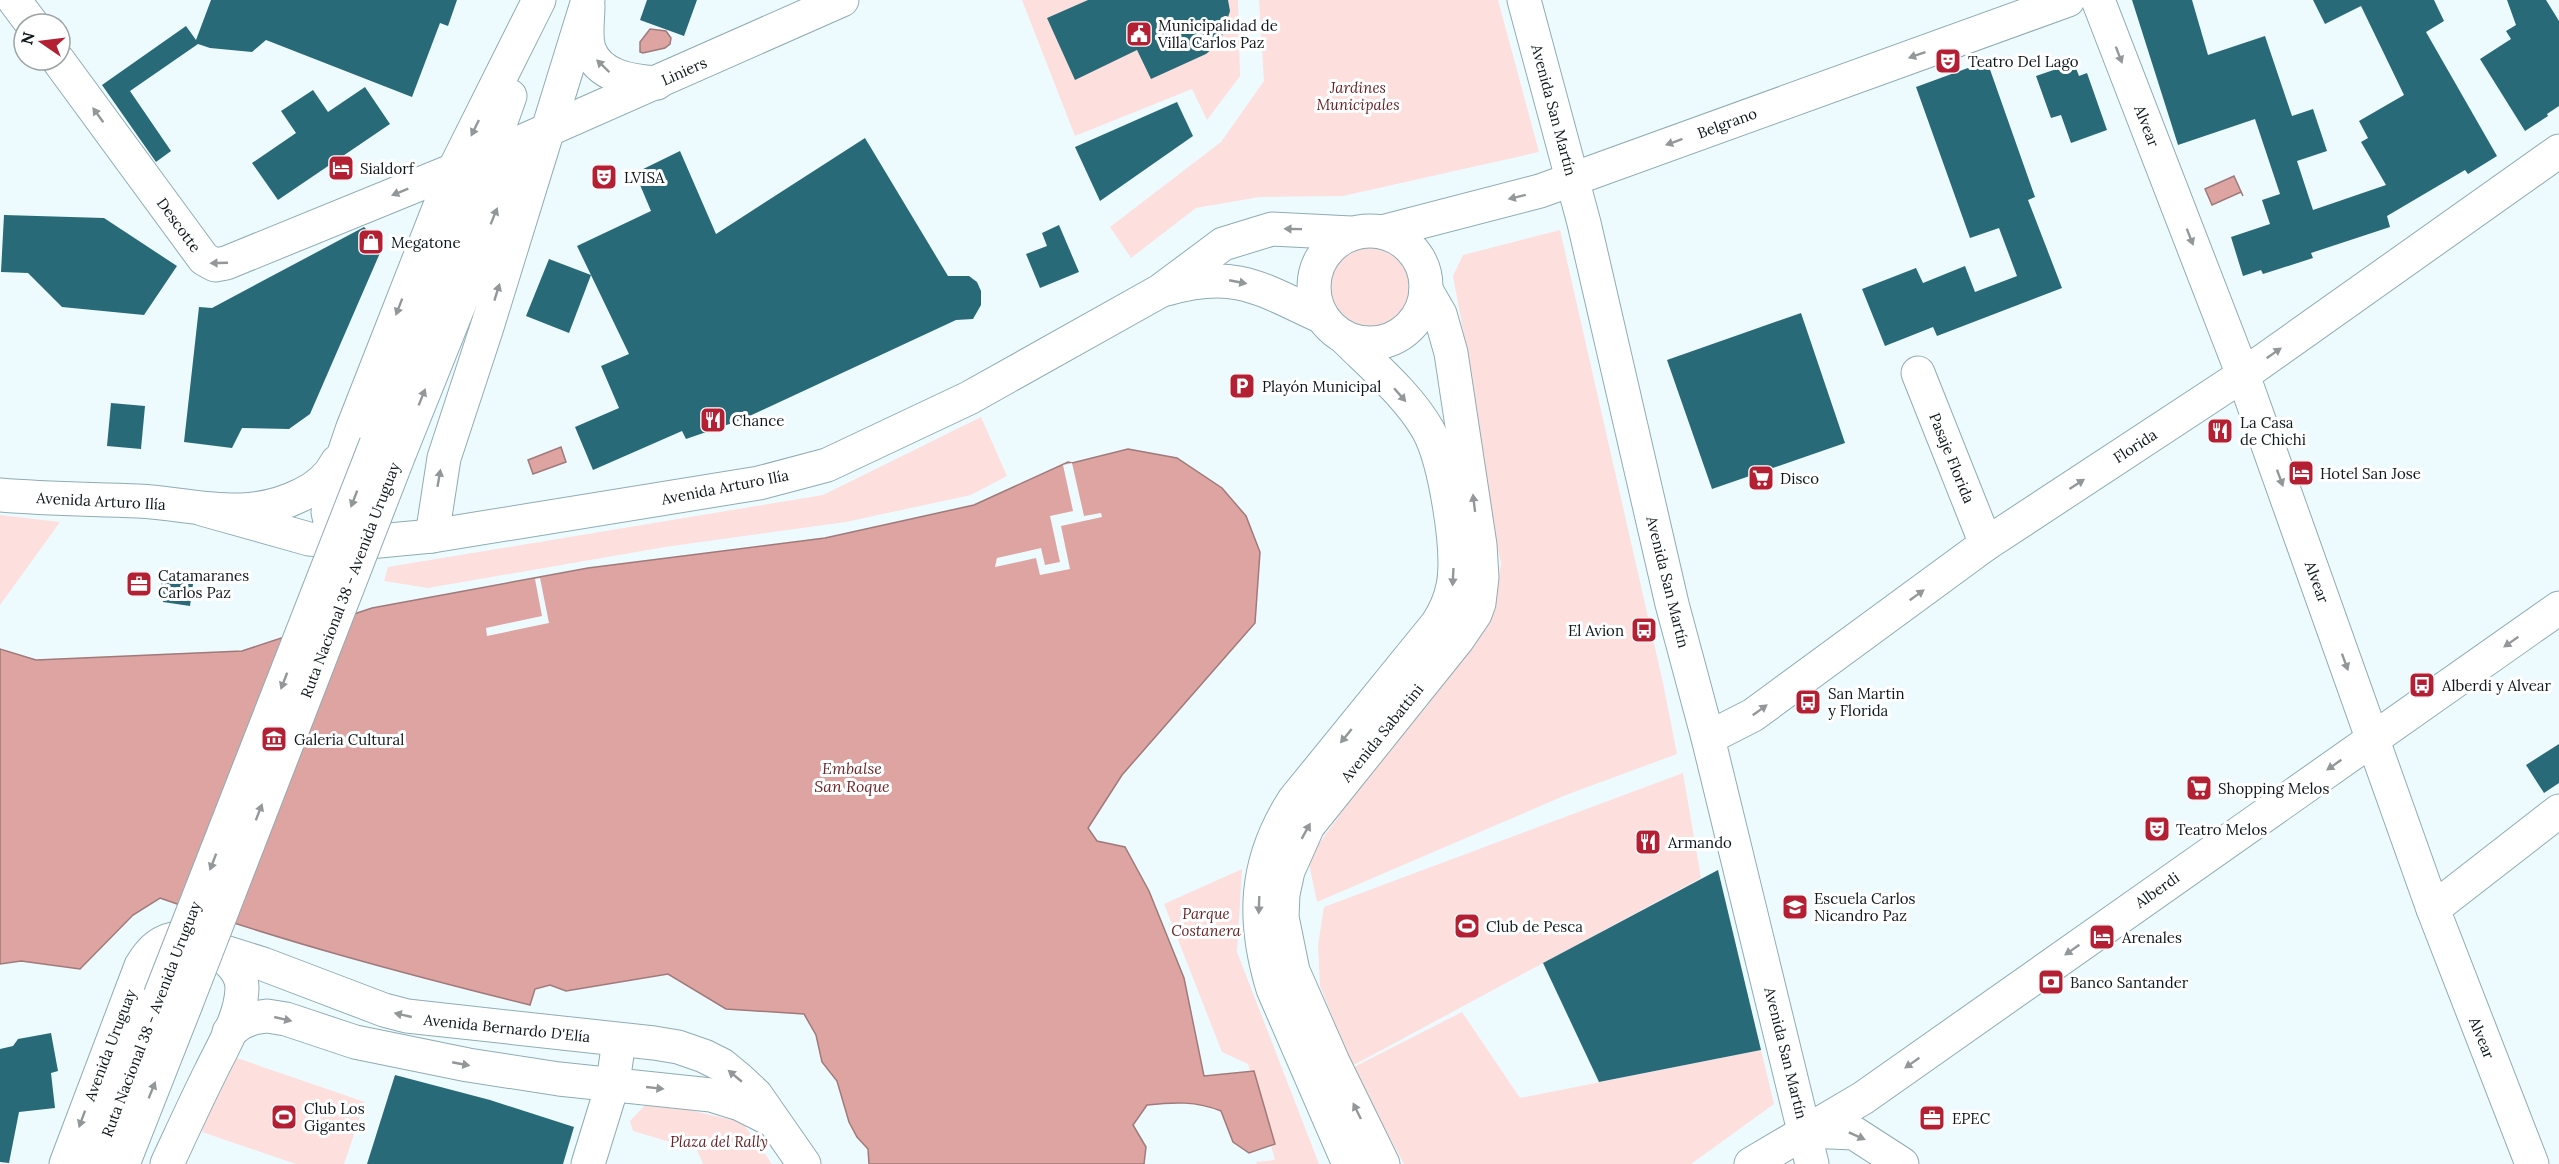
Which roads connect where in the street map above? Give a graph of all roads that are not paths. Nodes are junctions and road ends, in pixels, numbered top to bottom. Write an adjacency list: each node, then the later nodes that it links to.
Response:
1 (540, 0): 11 (main road, one-way to 11); 20 (main road, Ruta Nacional 38 - Avenida Uruguay)
2 (588, 0): 8 (main road, one-way to 2); 9 (main road, Ruta Nacional 38 - Avenida Uruguay)
3 (842, 0): 8 (main road, Liniers)
4 (1524, 0): 12 (main road, Avenida San Martín)
5 (2068, 0): 12 (main road, Belgrano, one-way to 12)
6 (2098, 0): 19 (main road, Alvear, one-way to 19)
7 (67, 72): 11 (main road, Descotte, one-way to 7)
8 (657, 83): 9 (main road, Liniers)
9 (536, 135): 20 (main road, Ruta Nacional 38 - Avenida Uruguay, one-way to 9); 23 (main road, one-way to 9)
10 (2559, 151): 19 (main road, Florida, one-way to 10)
11 (454, 170): 20 (main road, one-way to 20)
12 (1572, 179): 13 (main road, Belgrano, one-way to 13); 27 (main road, Avenida San Martín)
13 (1367, 232): 14 (main road); 15 (main road, one-way to 15); 16 (main road)
14 (1426, 290): 17 (main road); 46 (main road, Avenida Sabattini, one-way to 14)
15 (1151, 296): 16 (main road, one-way to 16); 23 (main road, Avenida Arturo Ilía)
16 (1322, 317): 17 (main road)
17 (1346, 338): 45 (main road, Avenida Sabattini, one-way to 45)
18 (1918, 373): 25 (main road, Pasaje Florida)
19 (2243, 375): 25 (main road, Florida, one-way to 19); 28 (main road, Alvear, one-way to 28)
20 (376, 442): 22 (main road); 24 (main road); 33 (main road, Ruta Nacional 38 - Avenida Uruguay, bridge)
21 (0, 495): 22 (main road, Avenida Arturo Ilía)
22 (202, 509): 24 (main road)
23 (432, 536): 24 (main road, Avenida Arturo Ilía)
24 (342, 543)
25 (1986, 544): 27 (main road, Florida, one-way to 25)
26 (2559, 608): 28 (main road, Alberdi, one-way to 28)
27 (1708, 738): 38 (main road, Avenida San Martín)
28 (2373, 738): 30 (main road, Alvear); 38 (main road, Alberdi, one-way to 38)
29 (2559, 811): 30 (main road)
30 (2433, 909): 50 (main road, Alvear)
31 (171, 939): 32 (main road, Avenida Bernardo D'Elía); 39 (main road, Avenida Uruguay, one-way to 39)
32 (212, 949): 34 (main road); 35 (main road, Avenida Bernardo D'Elía, one-way to 32)
33 (173, 1000): 40 (main road, Ruta Nacional 38 - Avenida Uruguay); 41 (main road, Ruta Nacional 38 - Avenida Uruguay, one-way to 33)
34 (229, 1032): 36 (main road, one-way to 36); 42 (main road)
35 (619, 1040): 36 (main road); 37 (main road, Avenida Bernardo D'Elía, one-way to 35)
36 (613, 1083): 37 (main road, one-way to 37); 43 (main road)
37 (772, 1120): 44 (main road, Avenida Bernardo D'Elía)
38 (1805, 1131): 47 (main road, Alberdi); 48 (main road, Avenida San Martín); 49 (main road, one-way to 49)
39 (66, 1164)
40 (95, 1164)
41 (123, 1164)
42 (167, 1164)
43 (588, 1164)
44 (804, 1164)
45 (1349, 1164)
46 (1383, 1164)
47 (1751, 1164)
48 (1812, 1164)
49 (1902, 1164)
50 (2532, 1164)

